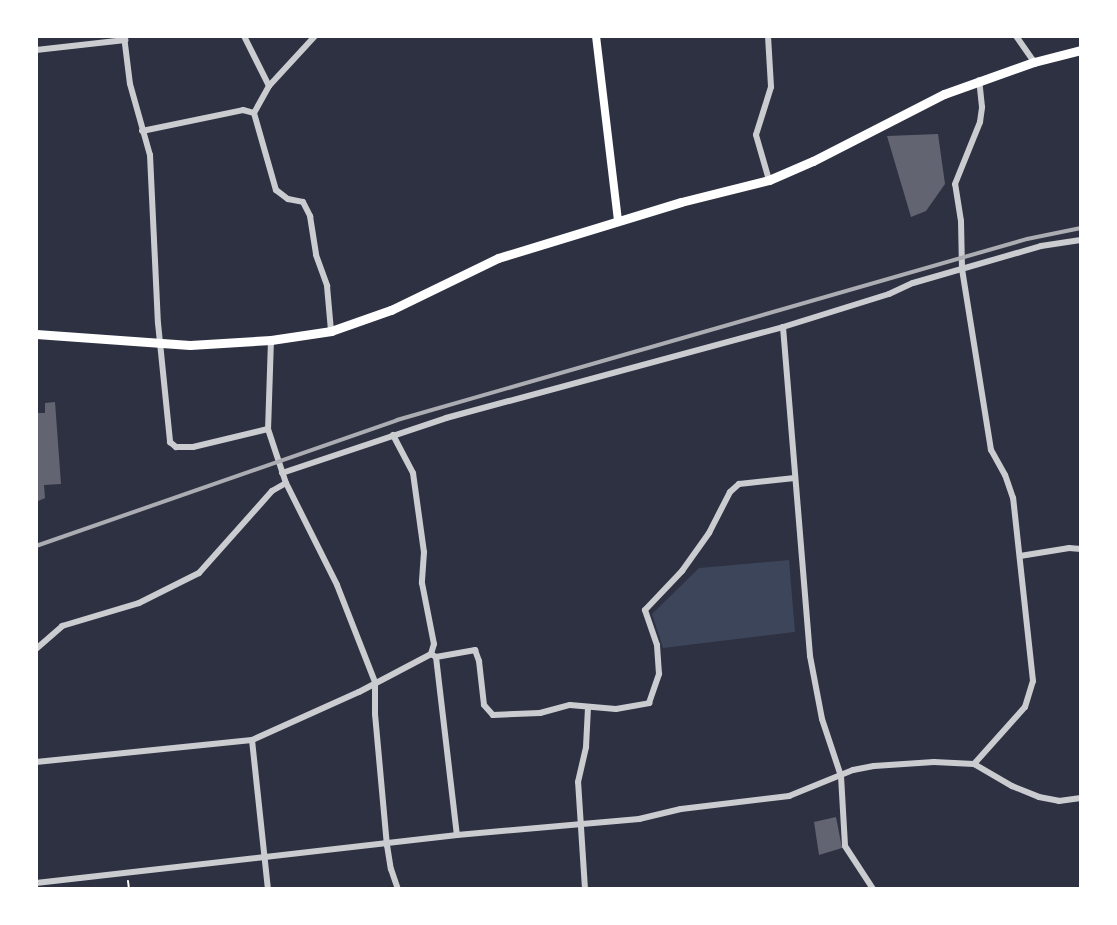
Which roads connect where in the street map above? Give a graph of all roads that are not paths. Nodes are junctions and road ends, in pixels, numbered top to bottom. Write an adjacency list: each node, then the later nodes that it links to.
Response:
1 (244, 36): 11 (street)
2 (315, 36): 11 (street)
3 (596, 36): 15 (main road)
4 (768, 36): 14 (street)
5 (1016, 36): 9 (street)
6 (125, 38): 7 (street); 13 (street)
7 (36, 50)
8 (1081, 50): 9 (highway)
9 (1034, 62): 10 (highway)
10 (979, 80): 14 (highway); 17 (street)
11 (269, 86): 12 (street)
12 (254, 113): 13 (street); 19 (street)
13 (142, 131): 22 (street)
14 (769, 180): 15 (highway)
15 (618, 221): 19 (highway)
16 (1081, 240): 17 (street)
17 (962, 269): 18 (street); 29 (street)
18 (783, 327): 24 (street); 26 (street)
19 (331, 331): 21 (highway)
20 (36, 334): 22 (highway)
21 (271, 340): 22 (highway); 23 (street)
22 (159, 343): 23 (street)
23 (268, 429): 25 (street)
24 (393, 435): 25 (street); 31 (street)
25 (282, 473): 27 (street)
26 (795, 478): 33 (street); 37 (street)
27 (286, 483): 30 (street); 32 (street)
28 (1081, 549): 29 (street)
29 (1020, 556): 36 (street)
30 (36, 649)
31 (434, 656): 32 (street); 33 (street); 40 (street)
32 (375, 682): 34 (street); 41 (street)
33 (588, 707): 39 (street)
34 (252, 740): 35 (street); 42 (street)
35 (36, 762)
36 (974, 764): 37 (street); 38 (street)
37 (841, 776): 39 (street); 47 (street)
38 (1081, 798)
39 (580, 825): 40 (street); 46 (street)
40 (457, 836): 41 (street)
41 (387, 845): 42 (street); 45 (street)
42 (265, 859): 43 (street); 44 (street)
43 (36, 883)
44 (268, 889)
45 (398, 889)
46 (585, 889)
47 (873, 889)

